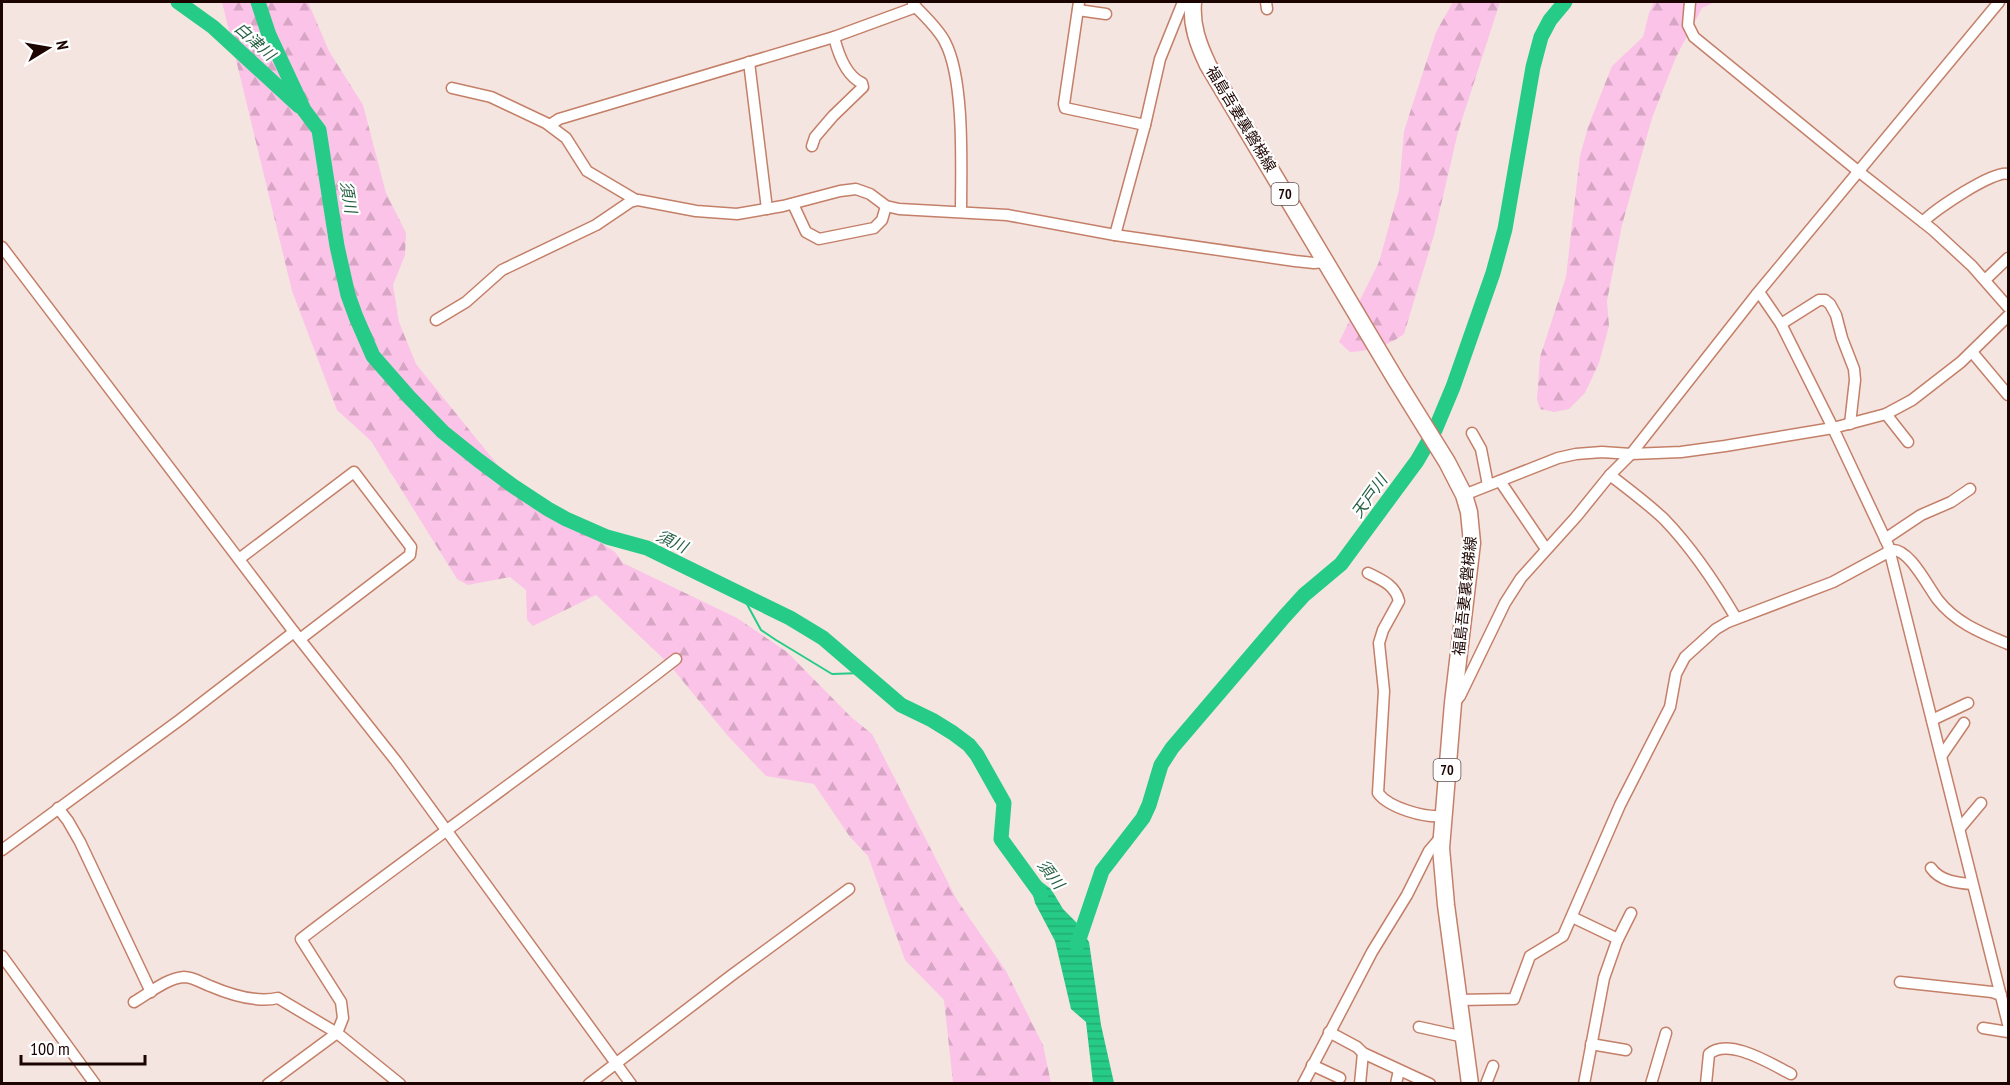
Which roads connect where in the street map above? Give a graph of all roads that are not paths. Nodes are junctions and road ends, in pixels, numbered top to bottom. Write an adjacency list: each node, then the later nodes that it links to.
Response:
1 (1183, 2): 12 (street)
2 (1193, 2): 25 (main road, 福島吾妻裏磐梯線 / 70)
3 (1690, 2): 14 (street)
4 (1999, 2): 14 (street)
5 (914, 4): 8 (street); 20 (street)
6 (1079, 6): 7 (street); 12 (street)
7 (1106, 14)
8 (834, 37): 9 (street); 13 (street)
9 (749, 62): 11 (street); 19 (street)
10 (452, 88): 11 (street)
11 (550, 125): 16 (street)
12 (1145, 125): 22 (street)
13 (812, 146)
14 (1858, 171): 21 (street); 27 (street)
15 (2008, 174): 21 (street)
16 (636, 200): 19 (street); 30 (street)
17 (794, 204): 18 (street); 18 (street); 19 (street)
18 (886, 206): 20 (street)
19 (767, 210)
20 (961, 212): 22 (street)
21 (1923, 222): 26 (street)
22 (1115, 235): 25 (street)
23 (2, 247): 48 (street)
24 (2008, 258): 26 (street)
25 (1325, 262): 44 (main road, 福島吾妻裏磐梯線 / 70)
26 (1985, 280): 28 (street)
27 (1759, 292): 31 (street); 39 (street)
28 (2008, 308)
29 (2008, 316): 32 (street)
30 (436, 321)
31 (1781, 324): 35 (street); 36 (street)
32 (1972, 352): 33 (street); 34 (street)
33 (2008, 395)
34 (1886, 414): 35 (street); 38 (street)
35 (1850, 424): 36 (street)
36 (1833, 428): 39 (street); 45 (street)
37 (1472, 433): 42 (street)
38 (1908, 442)
39 (1631, 454): 40 (street); 41 (street)
40 (1610, 475): 46 (street); 50 (street)
41 (1500, 481): 42 (street); 46 (street)
42 (1488, 485): 44 (street)
43 (1970, 489): 45 (street)
44 (1464, 495): 54 (main road, 福島吾妻裏磐梯線 / 70)
45 (1886, 539): 47 (street)
46 (1546, 549): 54 (street)
47 (1889, 551): 50 (street); 52 (street); 56 (street)
48 (239, 559): 51 (street); 51 (street)
49 (1368, 573): 61 (street)
50 (1736, 618): 70 (street)
51 (297, 636): 60 (street); 63 (street)
52 (2008, 644)
53 (676, 659): 63 (street)
54 (1453, 703): 61 (main road, 福島吾妻裏磐梯線 / 70)
55 (1968, 703): 56 (street)
56 (1932, 720): 58 (street)
57 (1964, 723): 58 (street)
58 (1942, 755): 62 (street)
59 (1981, 803): 62 (street)
60 (58, 808): 65 (street); 74 (street)
61 (1443, 816): 64 (main road, 福島吾妻裏磐梯線 / 70)
62 (1960, 828): 67 (street)
63 (446, 832): 83 (street); 89 (street)
64 (1442, 837): 76 (main road, 福島吾妻裏磐梯線 / 70); 81 (street)
65 (2, 850)
66 (1931, 868): 67 (street)
67 (1972, 884): 75 (street)
68 (849, 889): 89 (street)
69 (1631, 913): 71 (street)
70 (1572, 916): 71 (street); 76 (street)
71 (1618, 939): 86 (street)
72 (2, 956): 95 (street)
73 (1900, 982): 75 (street)
74 (151, 992): 77 (street); 83 (street)
75 (2001, 995): 78 (street)
76 (1458, 1000): 85 (main road, 福島吾妻裏磐梯線 / 70)
77 (134, 1002)
78 (2008, 1024)
79 (1419, 1027): 85 (street)
80 (1983, 1028): 82 (street)
81 (1329, 1032): 88 (street); 90 (street)
82 (2008, 1032)
83 (337, 1033): 96 (street); 97 (street)
84 (1666, 1033): 107 (street)
85 (1464, 1037): 104 (main road, 福島吾妻裏磐梯線 / 70)
86 (1591, 1044): 87 (street); 106 (street)
87 (1626, 1050)
88 (1363, 1053): 92 (street); 101 (street)
89 (616, 1064): 98 (street); 99 (street)
90 (1312, 1065): 94 (street); 100 (street)
91 (1493, 1066): 105 (street)
92 (1399, 1070): 102 (street); 103 (street)
93 (1790, 1075): 108 (street)
94 (1340, 1078)
95 (95, 1083)
96 (268, 1083)
97 (400, 1083)
98 (589, 1083)
99 (631, 1083)
100 (1303, 1083)
101 (1360, 1083)
102 (1396, 1083)
103 (1430, 1083)
104 (1470, 1083)
105 (1486, 1083)
106 (1584, 1083)
107 (1652, 1083)
108 (1706, 1083)

